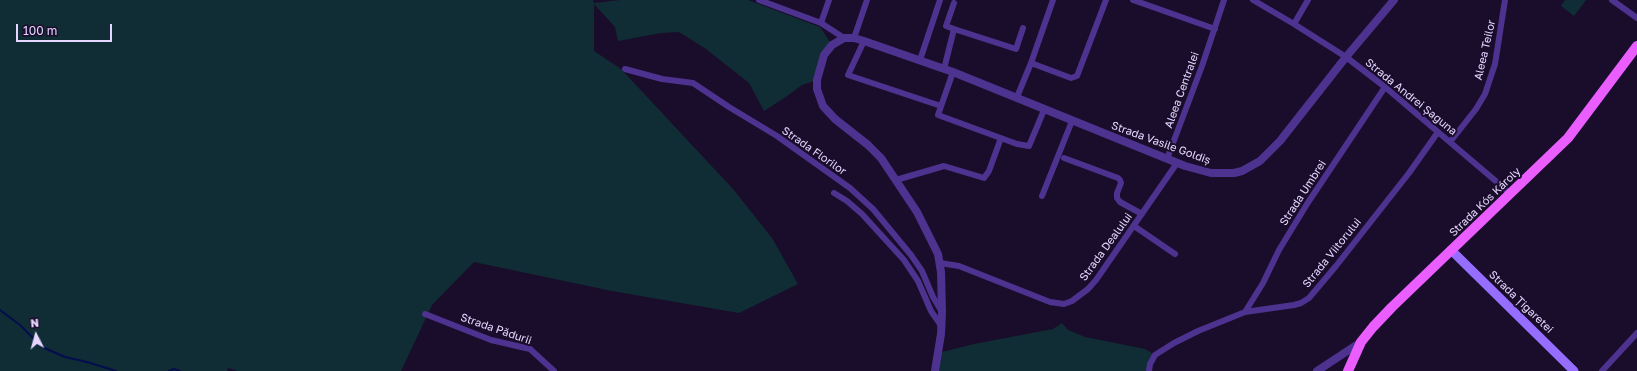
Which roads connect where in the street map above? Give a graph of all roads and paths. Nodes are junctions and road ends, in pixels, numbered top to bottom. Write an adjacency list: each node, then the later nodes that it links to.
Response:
1 (759, 0): 16 (street)
2 (830, 0): 16 (street)
3 (867, 0): 22 (street)
4 (940, 0): 26 (street)
5 (1053, 0): 27 (street)
6 (1106, 0): 27 (street)
7 (1133, 0): 20 (street)
8 (1224, 0): 20 (street, Aleea Centralei)
9 (1253, 0): 17 (street, Strada Andrei Șaguna)
10 (1308, 0): 17 (street)
11 (1394, 0): 25 (street, Strada Vasile Goldiș)
12 (1506, 0): 38 (street, Aleea Teilor)
13 (1612, 0): 15 (street)
14 (954, 3): 19 (street)
15 (1637, 18)
16 (821, 23): 21 (street)
17 (1294, 24): 25 (street, Strada Andrei Șaguna)
18 (1023, 28): 19 (street)
19 (954, 29): 28 (street)
20 (1215, 29): 40 (street, Aleea Centralei)
21 (844, 38): 22 (street, Strada Vasile Goldiș); 42 (street)
22 (854, 38): 23 (street, Strada Vasile Goldiș)
23 (864, 41): 26 (street, Strada Vasile Goldiș); 33 (street)
24 (1637, 46): 44 (main road, Strada Kós Károly)
25 (1346, 57): 31 (street, Strada Andrei Șaguna); 41 (street, Strada Vasile Goldiș)
26 (920, 60): 28 (street, Strada Vasile Goldiș)
27 (1031, 63): 32 (street)
28 (944, 68): 30 (street, Strada Vasile Goldiș)
29 (625, 69): 51 (street, Strada Florilor)
30 (953, 72): 32 (street, Strada Vasile Goldiș); 33 (street)
31 (1385, 87): 36 (street, Strada Andrei Șaguna); 52 (street, Strada Umbrei)
32 (1017, 97): 34 (street, Strada Vasile Goldiș)
33 (941, 106): 37 (street)
34 (1044, 110): 35 (street, Strada Vasile Goldiș); 37 (street)
35 (1072, 121): 40 (street, Strada Vasile Goldiș); 45 (street)
36 (1438, 132): 38 (street, Strada Andrei Șaguna); 52 (street, Strada Viitorului)
37 (1001, 138): 42 (street)
38 (1450, 142): 44 (street, Strada Andrei Șaguna)
39 (1064, 158): 46 (street)
40 (1167, 159): 41 (street, Strada Vasile Goldiș)
41 (1177, 163): 46 (street, Strada Dealului)
42 (896, 180): 50 (street)
43 (834, 192): 54 (street, Strada Florilor)
44 (1511, 194): 48 (main road, Strada Kós Károly)
45 (1042, 196)
46 (1142, 214): 47 (street, Strada Dealului)
47 (1134, 226): 49 (street); 50 (street, Strada Dealului)
48 (1451, 250): 56 (main road, Strada Kós Károly); 62 (main road, Strada Țigaretei)
49 (1175, 254)
50 (940, 263): 51 (street)
51 (942, 312): 54 (street)
52 (1245, 312): 59 (street, Strada Viitorului)
53 (425, 314): 57 (street, Strada Pădurii)
54 (942, 327): 58 (street)
55 (1637, 333): 63 (street)
56 (1361, 342): 60 (street); 61 (main road, Strada Kós Károly)
57 (554, 371)
58 (935, 371)
59 (1149, 371)
60 (1317, 371)
61 (1348, 371)
62 (1574, 371)
63 (1602, 371)

